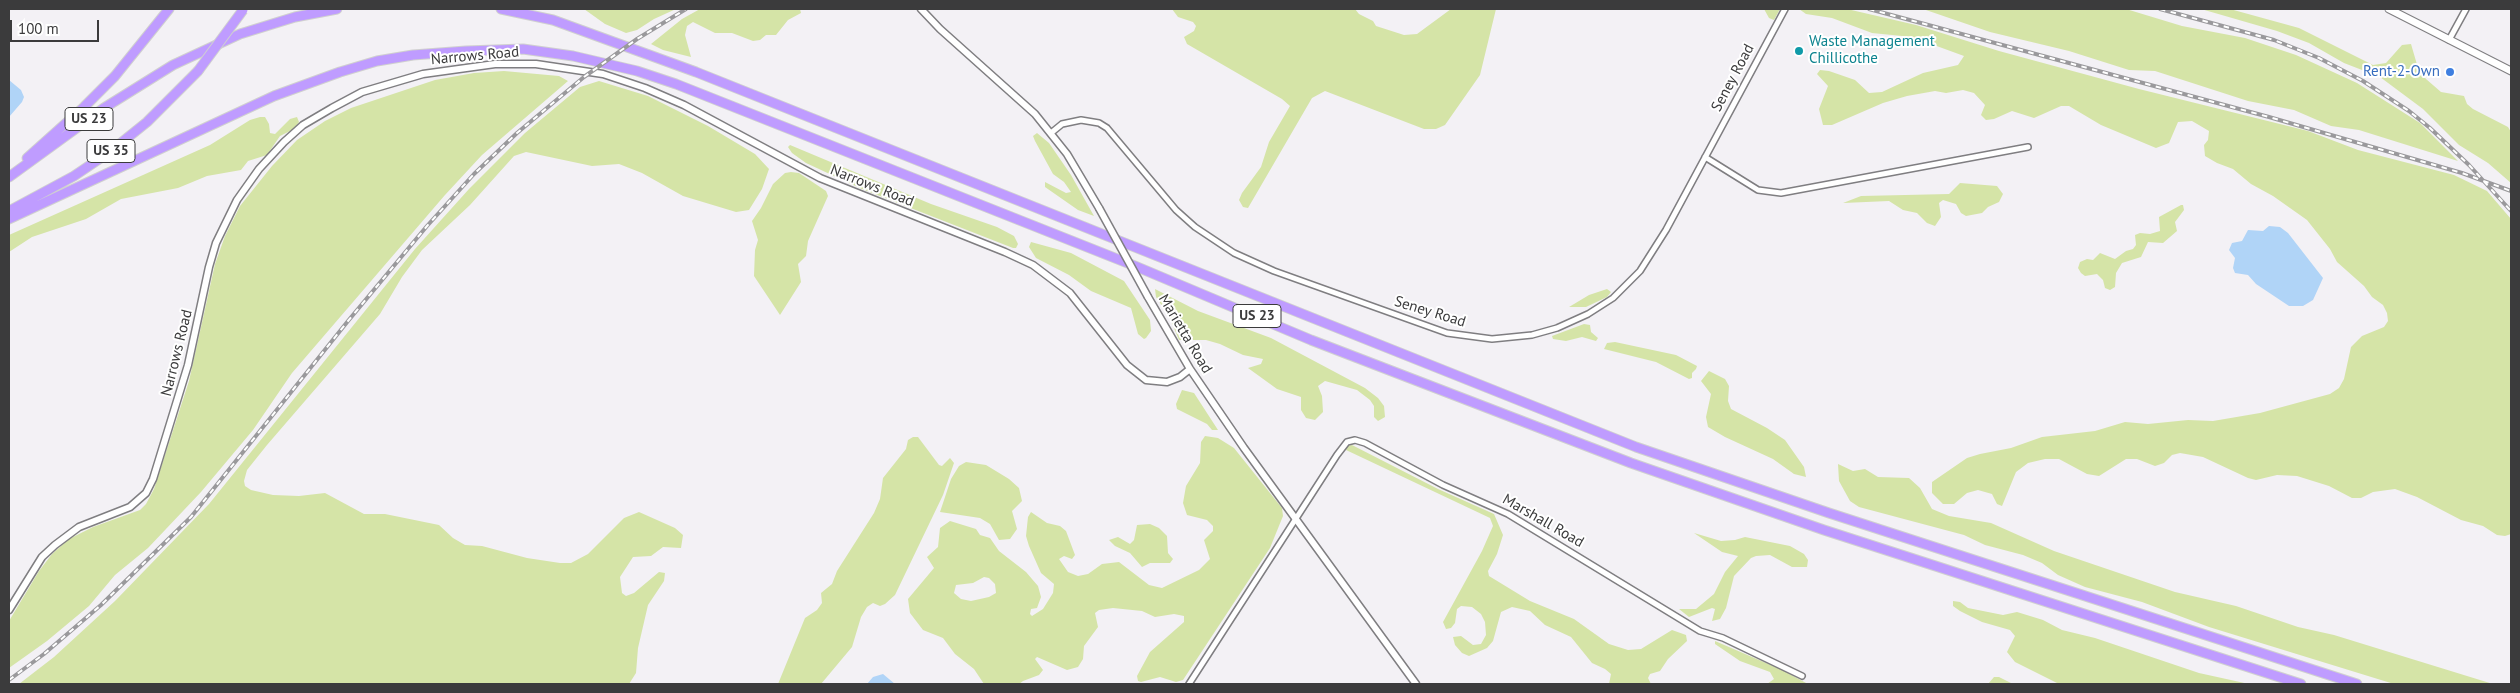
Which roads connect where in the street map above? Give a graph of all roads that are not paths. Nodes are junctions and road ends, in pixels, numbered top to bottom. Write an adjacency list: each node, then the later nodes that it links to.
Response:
1 (170, 9): 14 (highway)
2 (243, 9): 15 (highway, US 35, bridge)
3 (337, 9): 14 (highway, US 23)
4 (501, 9): 24 (highway, US 23)
5 (921, 9): 11 (street, Marietta Road)
6 (1785, 9): 13 (street, Seney Road)
7 (2389, 9): 9 (main road)
8 (2466, 9): 9 (street)
9 (2450, 40): 10 (main road)
10 (2511, 71)
11 (1051, 133): 13 (street, Seney Road); 17 (street, Marietta Road, bridge)
12 (2028, 147): 13 (street)
13 (1705, 158)
14 (9, 176)
15 (9, 211)
16 (9, 219): 23 (highway, US 23)
17 (1190, 370): 18 (street, Marietta Road); 19 (street, Narrows Road)
18 (1297, 518): 20 (street, Marshall Road); 21 (street); 22 (street, Marietta Road)
19 (9, 610)
20 (1802, 676)
21 (1189, 684)
22 (1416, 684)
23 (2301, 684)
24 (2357, 684)

